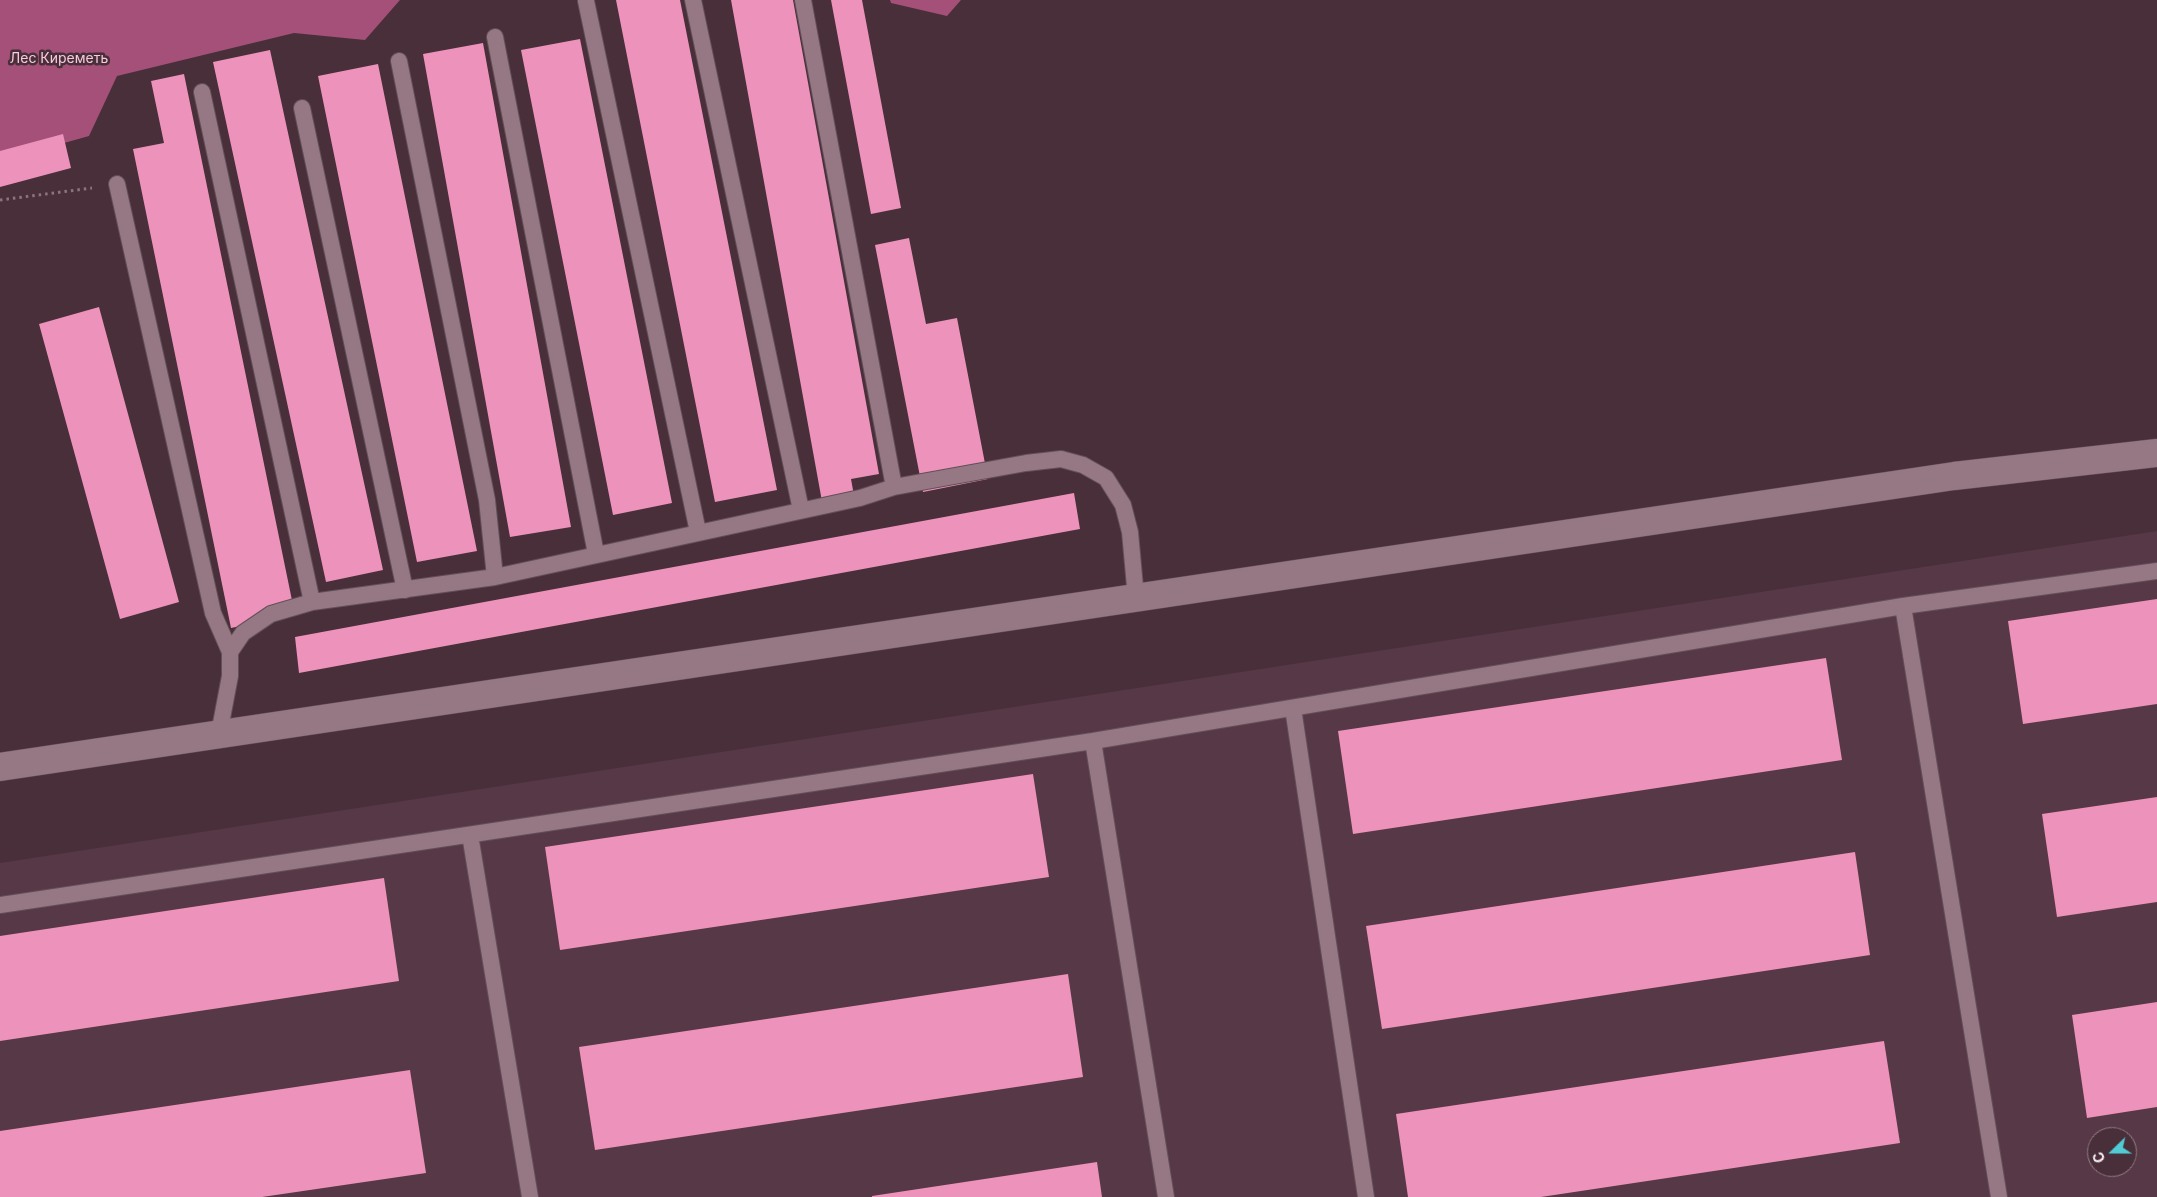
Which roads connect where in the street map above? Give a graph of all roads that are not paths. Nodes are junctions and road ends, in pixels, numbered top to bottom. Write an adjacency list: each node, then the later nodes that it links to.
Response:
1 (693, 0): 11 (lane)
2 (803, 0): 10 (lane)
3 (586, 1): 12 (lane)
4 (495, 38): 13 (lane)
5 (399, 61): 15 (lane)
6 (202, 92): 18 (lane)
7 (302, 108): 16 (lane)
8 (117, 184): 20 (lane)
9 (2157, 453): 17 (street)
10 (894, 487): 11 (lane); 17 (lane)
11 (801, 510): 12 (lane)
12 (698, 532): 13 (lane)
13 (596, 554): 15 (lane)
14 (2157, 571): 19 (lane)
15 (496, 577): 16 (lane)
16 (405, 590): 18 (lane)
17 (1136, 598): 22 (street)
18 (312, 602): 20 (lane)
19 (1903, 606): 21 (lane); 30 (lane)
20 (230, 652): 22 (lane)
21 (1293, 708): 23 (lane); 29 (lane)
22 (219, 734): 24 (street)
23 (1093, 741): 25 (lane); 28 (lane)
24 (0, 767)
25 (470, 835): 26 (lane); 27 (lane)
26 (0, 905)
27 (530, 1197)
28 (1166, 1197)
29 (1366, 1197)
30 (1999, 1197)

